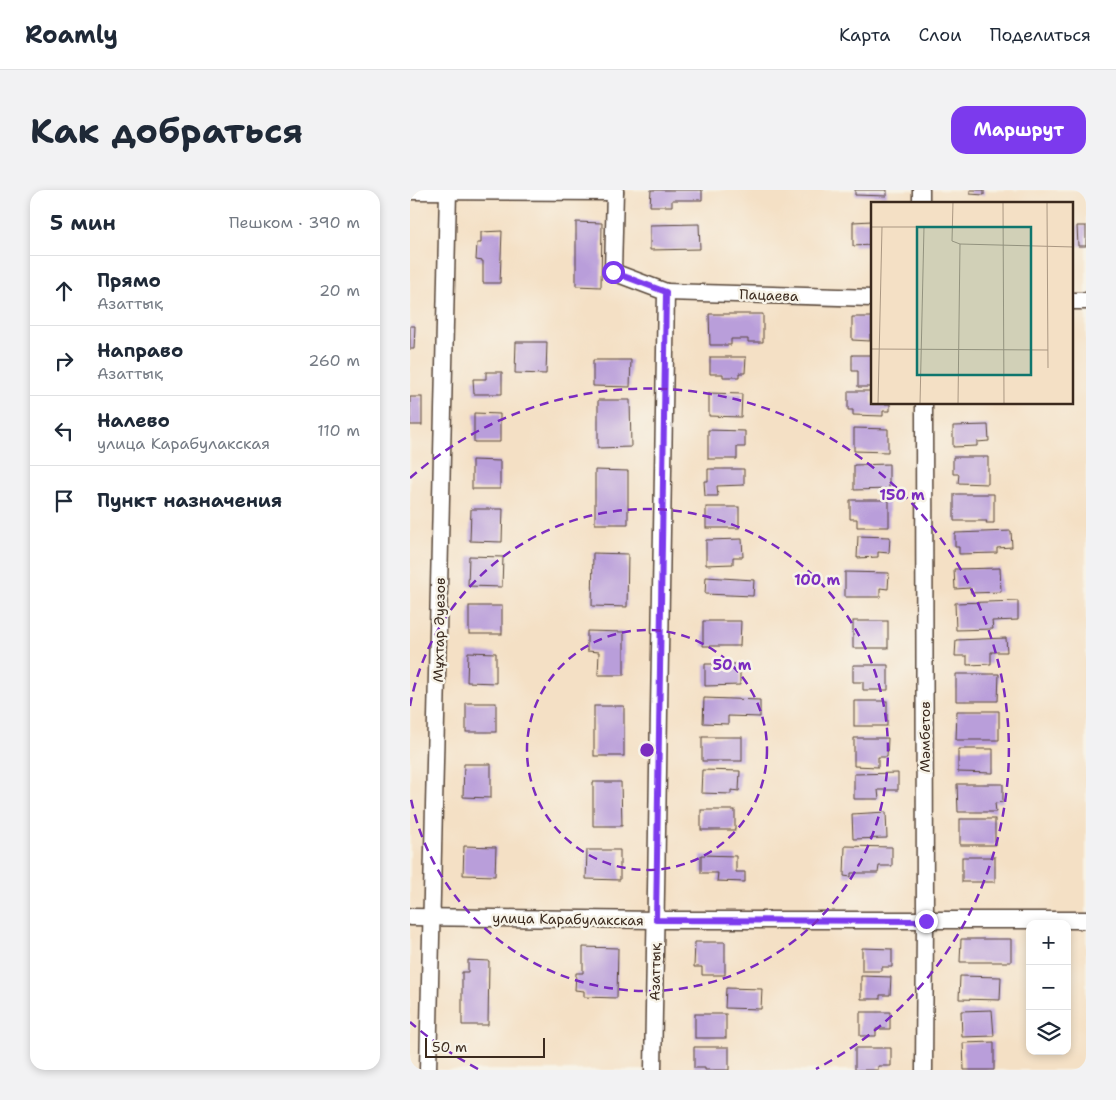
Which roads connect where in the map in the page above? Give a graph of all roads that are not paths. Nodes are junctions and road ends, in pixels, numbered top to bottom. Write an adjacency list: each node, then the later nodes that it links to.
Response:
1 (410, 191): 2 (street)
2 (448, 191): 3 (street); 8 (street, Мұхтар Әуезов)
3 (615, 191): 4 (street)
4 (666, 292): 5 (street, Пацаева); 9 (street, Азаттық)
5 (871, 298)
6 (924, 405): 11 (street, Мәмбетов)
7 (410, 916): 8 (street, улица Карабулакская)
8 (432, 917): 9 (street, улица Карабулакская); 12 (street, Мұхтар Әуезов)
9 (656, 920): 11 (street, улица Карабулакская); 13 (street, Азаттық)
10 (1086, 920): 11 (street, улица Карабулакская)
11 (926, 921): 14 (street, Мәмбетов)
12 (428, 1070)
13 (653, 1070)
14 (924, 1070)

